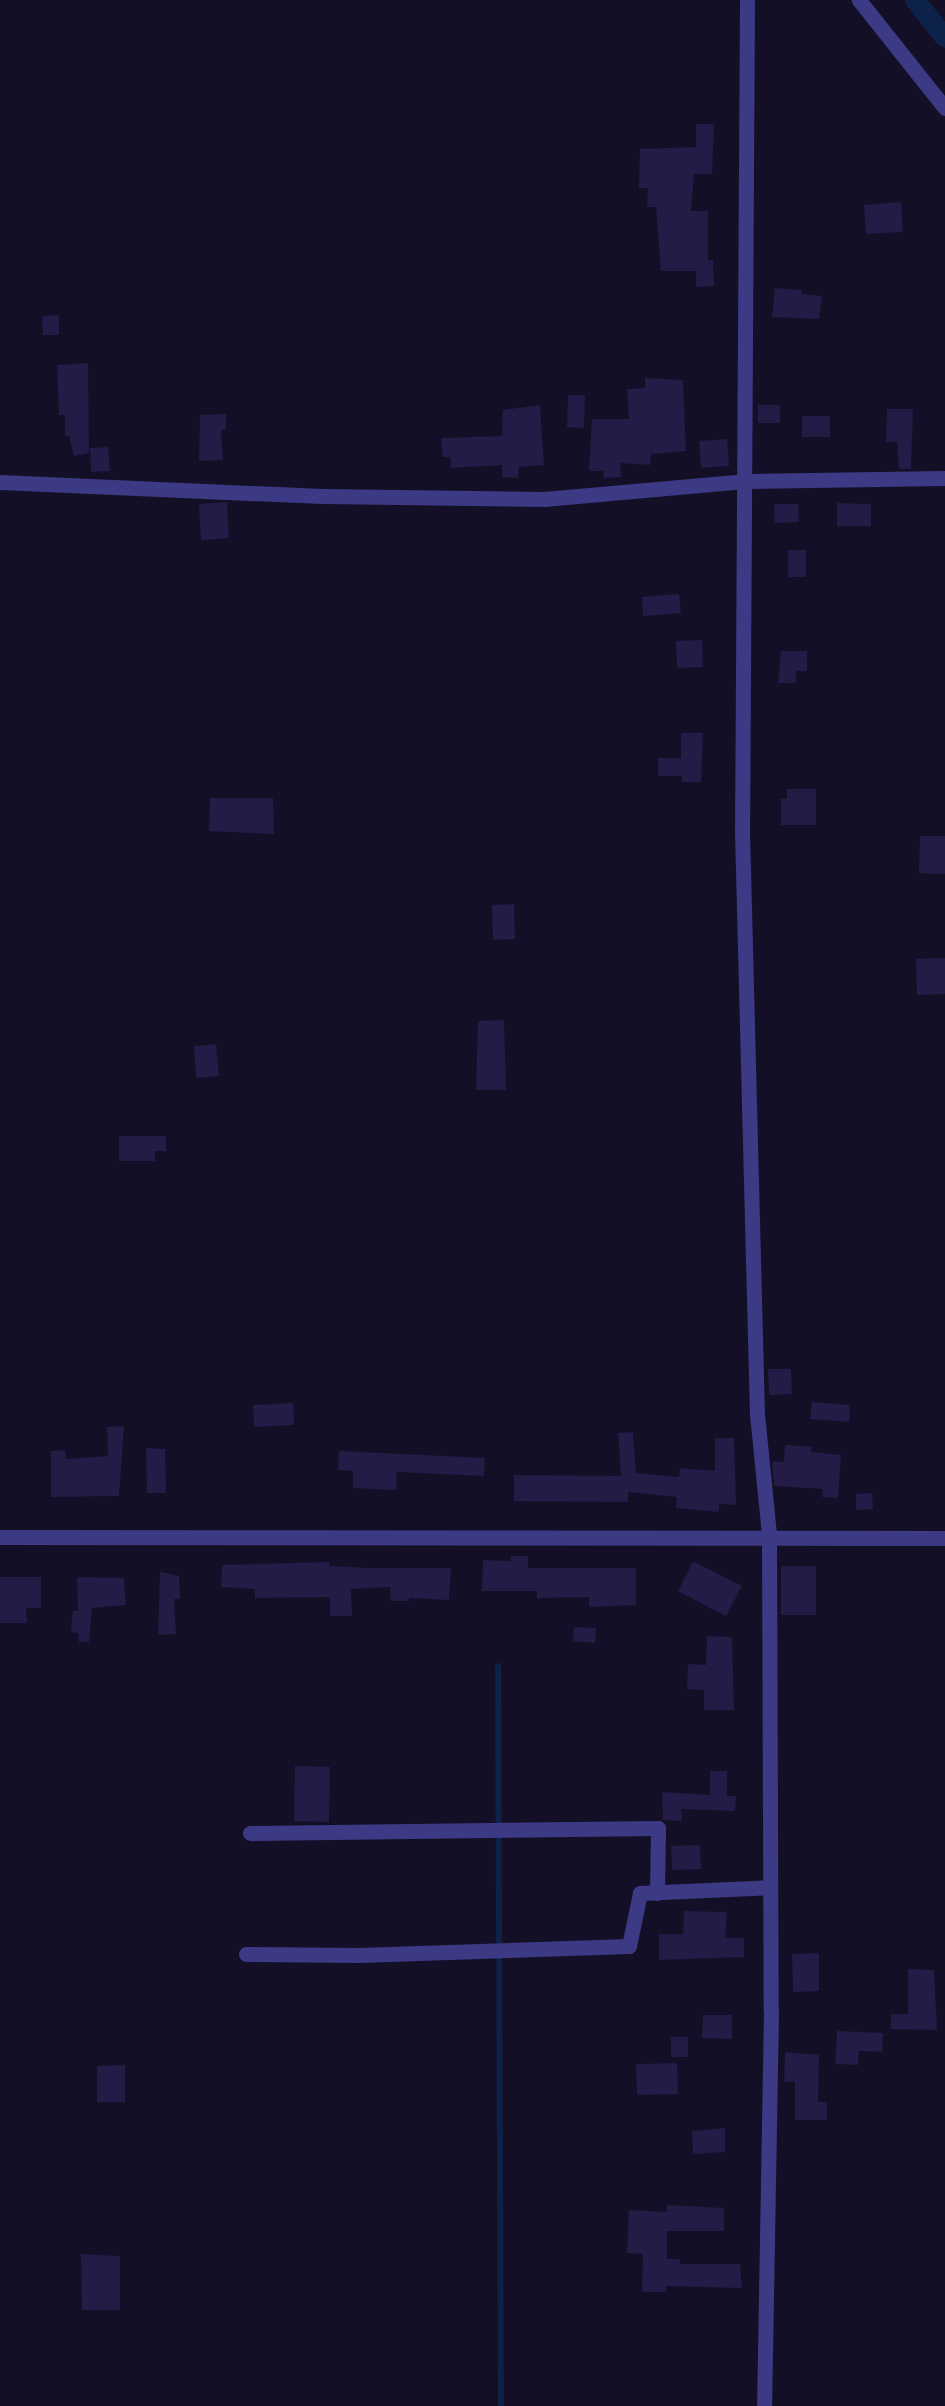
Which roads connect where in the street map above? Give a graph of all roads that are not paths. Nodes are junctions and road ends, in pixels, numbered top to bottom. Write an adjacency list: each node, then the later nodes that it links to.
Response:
1 (747, 0): 5 (street)
2 (859, 0): 3 (street)
3 (945, 108)
4 (945, 478): 5 (street)
5 (747, 481): 6 (street); 7 (street)
6 (0, 482)
7 (769, 1535): 8 (street); 9 (street); 11 (street)
8 (0, 1537)
9 (945, 1538)
10 (250, 1833): 12 (street)
11 (770, 1887): 12 (street); 14 (street)
12 (657, 1893): 13 (street)
13 (246, 1954)
14 (764, 2406)

